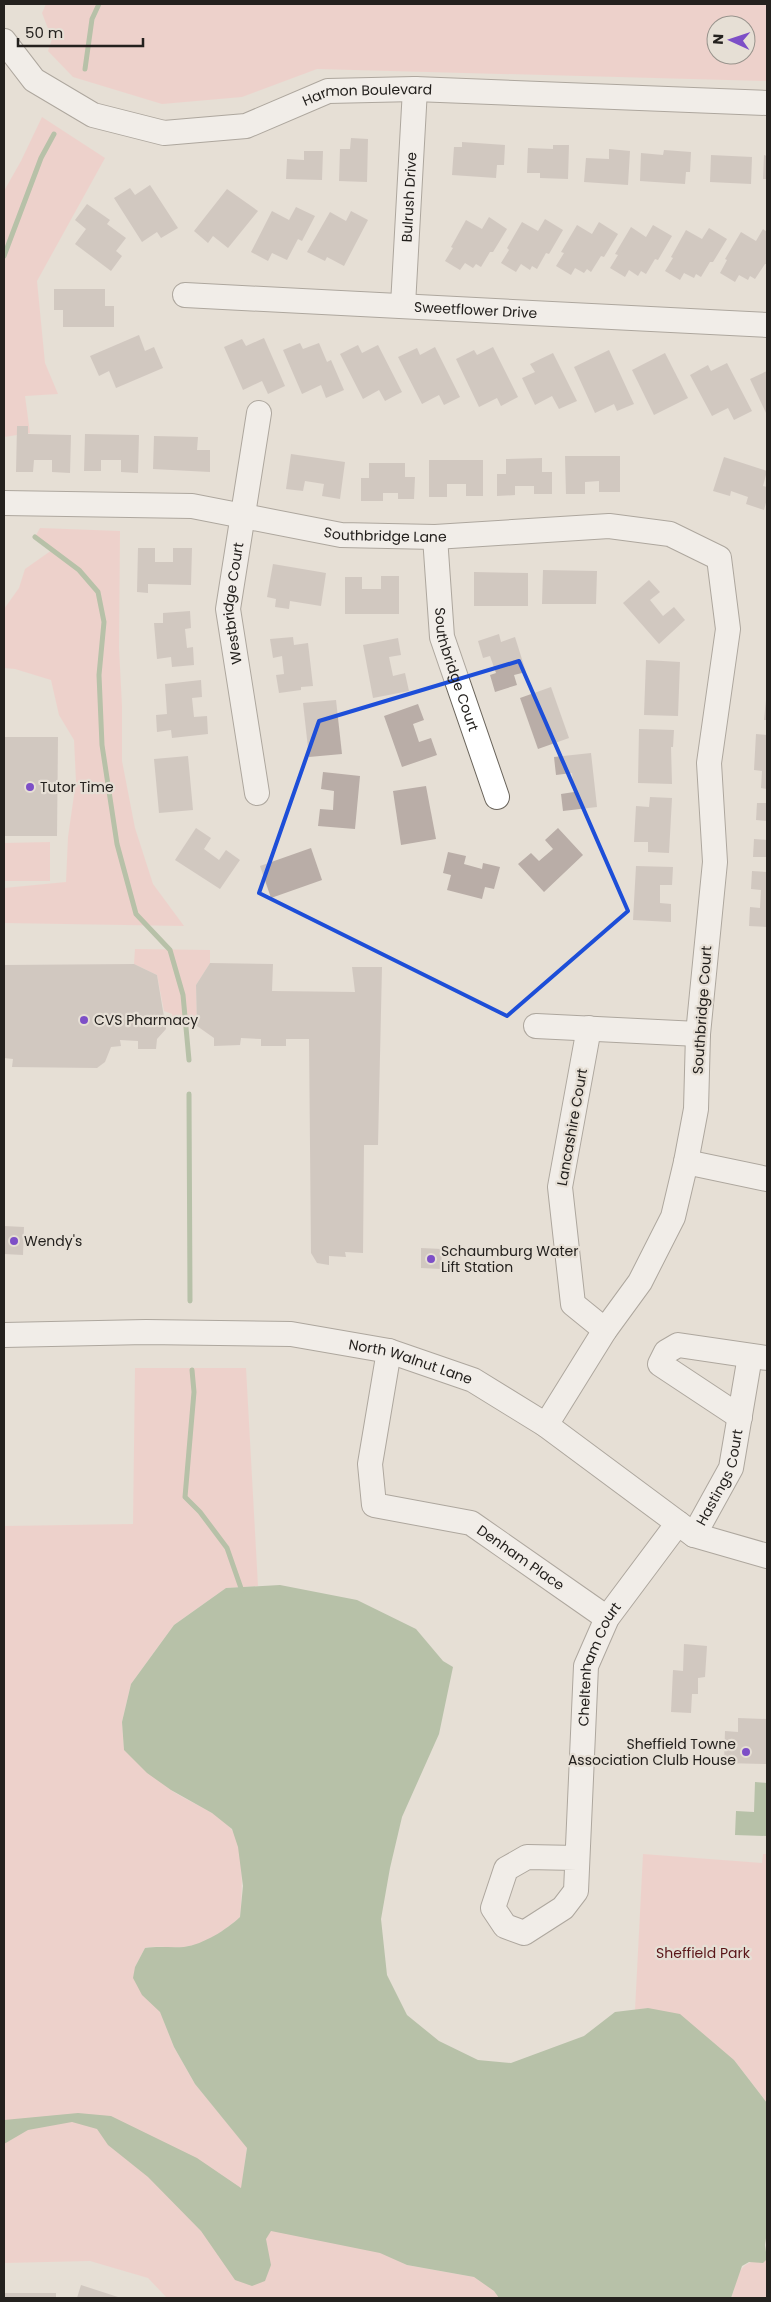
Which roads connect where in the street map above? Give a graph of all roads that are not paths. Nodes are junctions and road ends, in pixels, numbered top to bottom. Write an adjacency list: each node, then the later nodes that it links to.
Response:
1 (4, 41): 2 (street, Harmon Boulevard)
2 (415, 89): 3 (street, Harmon Boulevard); 5 (street, Bulrush Drive)
3 (767, 104)
4 (185, 295): 5 (street, Sweetflower Drive)
5 (403, 305): 6 (street, Sweetflower Drive)
6 (767, 325)
7 (258, 413): 9 (street, Westbridge Court)
8 (4, 504): 9 (street, Southbridge Lane)
9 (242, 515): 10 (street, Southbridge Lane); 12 (street, Westbridge Court)
10 (435, 537): 11 (street, Southbridge Lane); 13 (street, Southbridge Court)
11 (719, 558): 16 (street, Southbridge Court)
12 (258, 793)
13 (497, 798)
14 (536, 1026): 15 (street)
15 (589, 1028): 16 (street); 19 (street, Lancashire Court)
16 (698, 1034): 17 (street, Southbridge Court)
17 (686, 1162): 18 (street); 19 (street, Southbridge Court)
18 (767, 1179)
19 (605, 1330): 24 (street, Southbridge Court)
20 (4, 1335): 21 (street, North Walnut Lane)
21 (389, 1351): 24 (street, North Walnut Lane); 27 (street, Denham Place)
22 (759, 1357): 23 (street, Hastings Court); 23 (street, Hastings Court)
23 (740, 1417): 25 (street, Hastings Court)
24 (546, 1425): 25 (street, North Walnut Lane)
25 (686, 1529): 26 (street, North Walnut Lane); 27 (street, Cheltenham Court)
26 (767, 1556)
27 (607, 1618): 28 (street, Cheltenham Court)
28 (577, 1858)

